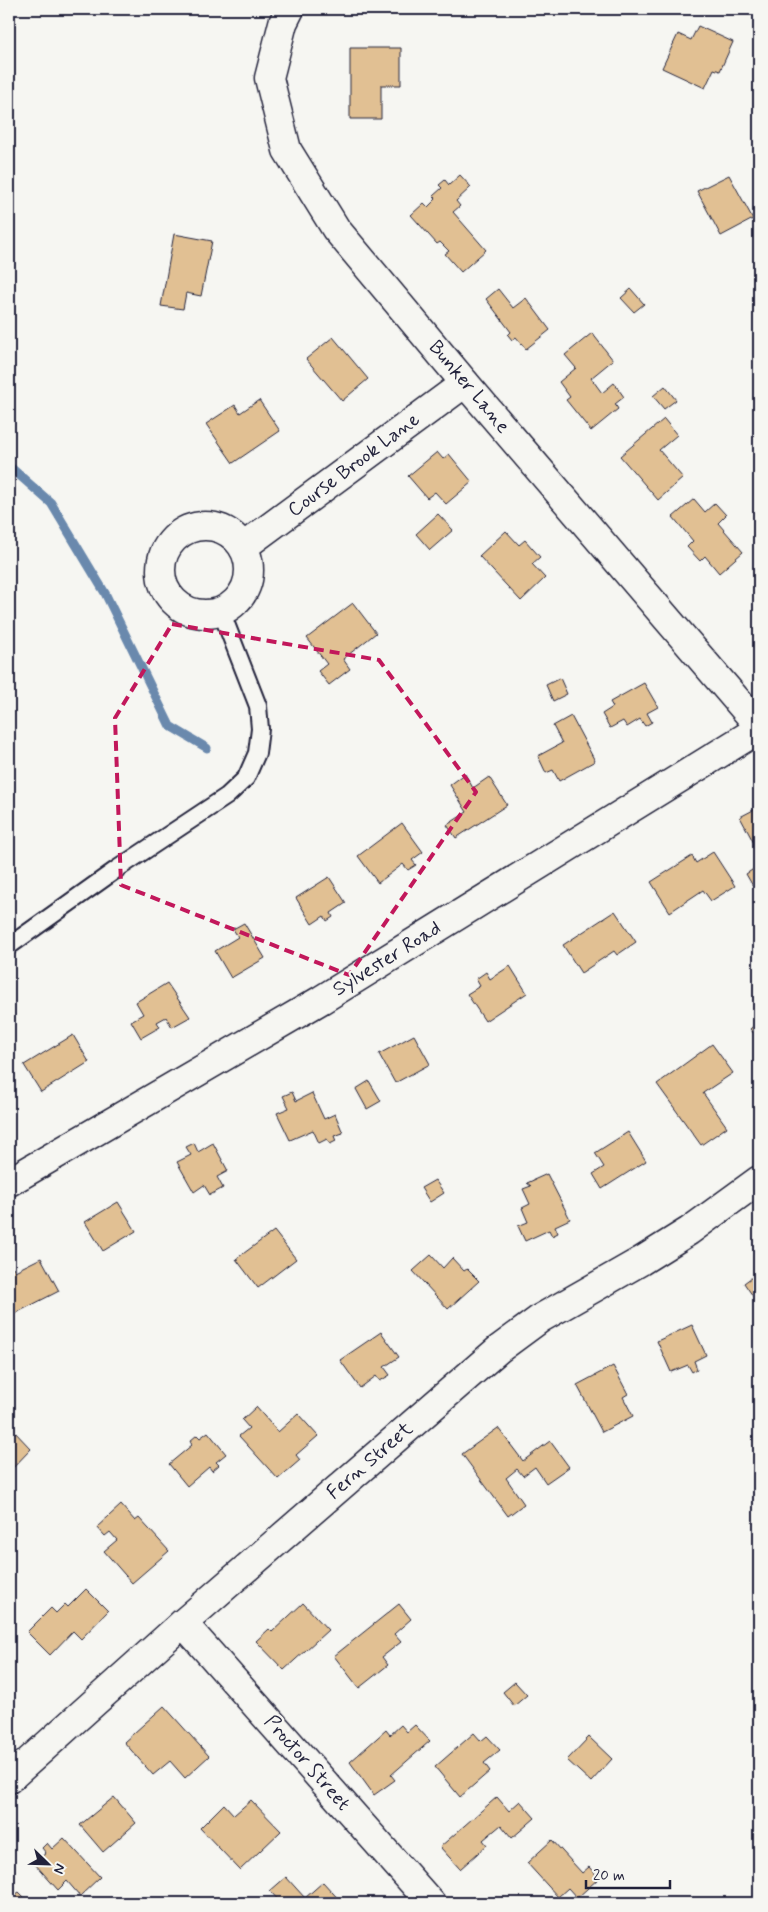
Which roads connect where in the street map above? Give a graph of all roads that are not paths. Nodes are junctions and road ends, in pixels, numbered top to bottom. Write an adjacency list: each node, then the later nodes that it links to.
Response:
1 (290, 9): 2 (street, Bunker Lane)
2 (465, 383): 3 (street, Course Brook Lane); 5 (street, Bunker Lane)
3 (243, 547): 4 (street); 4 (street)
4 (221, 611): 6 (lane)
5 (759, 728): 8 (street, Sylvester Road)
6 (9, 946)
7 (759, 1180): 9 (street, Fern Street)
8 (9, 1182)
9 (183, 1623): 10 (street, Fern Street); 11 (street, Proctor Street)
10 (9, 1779)
11 (431, 1903)

